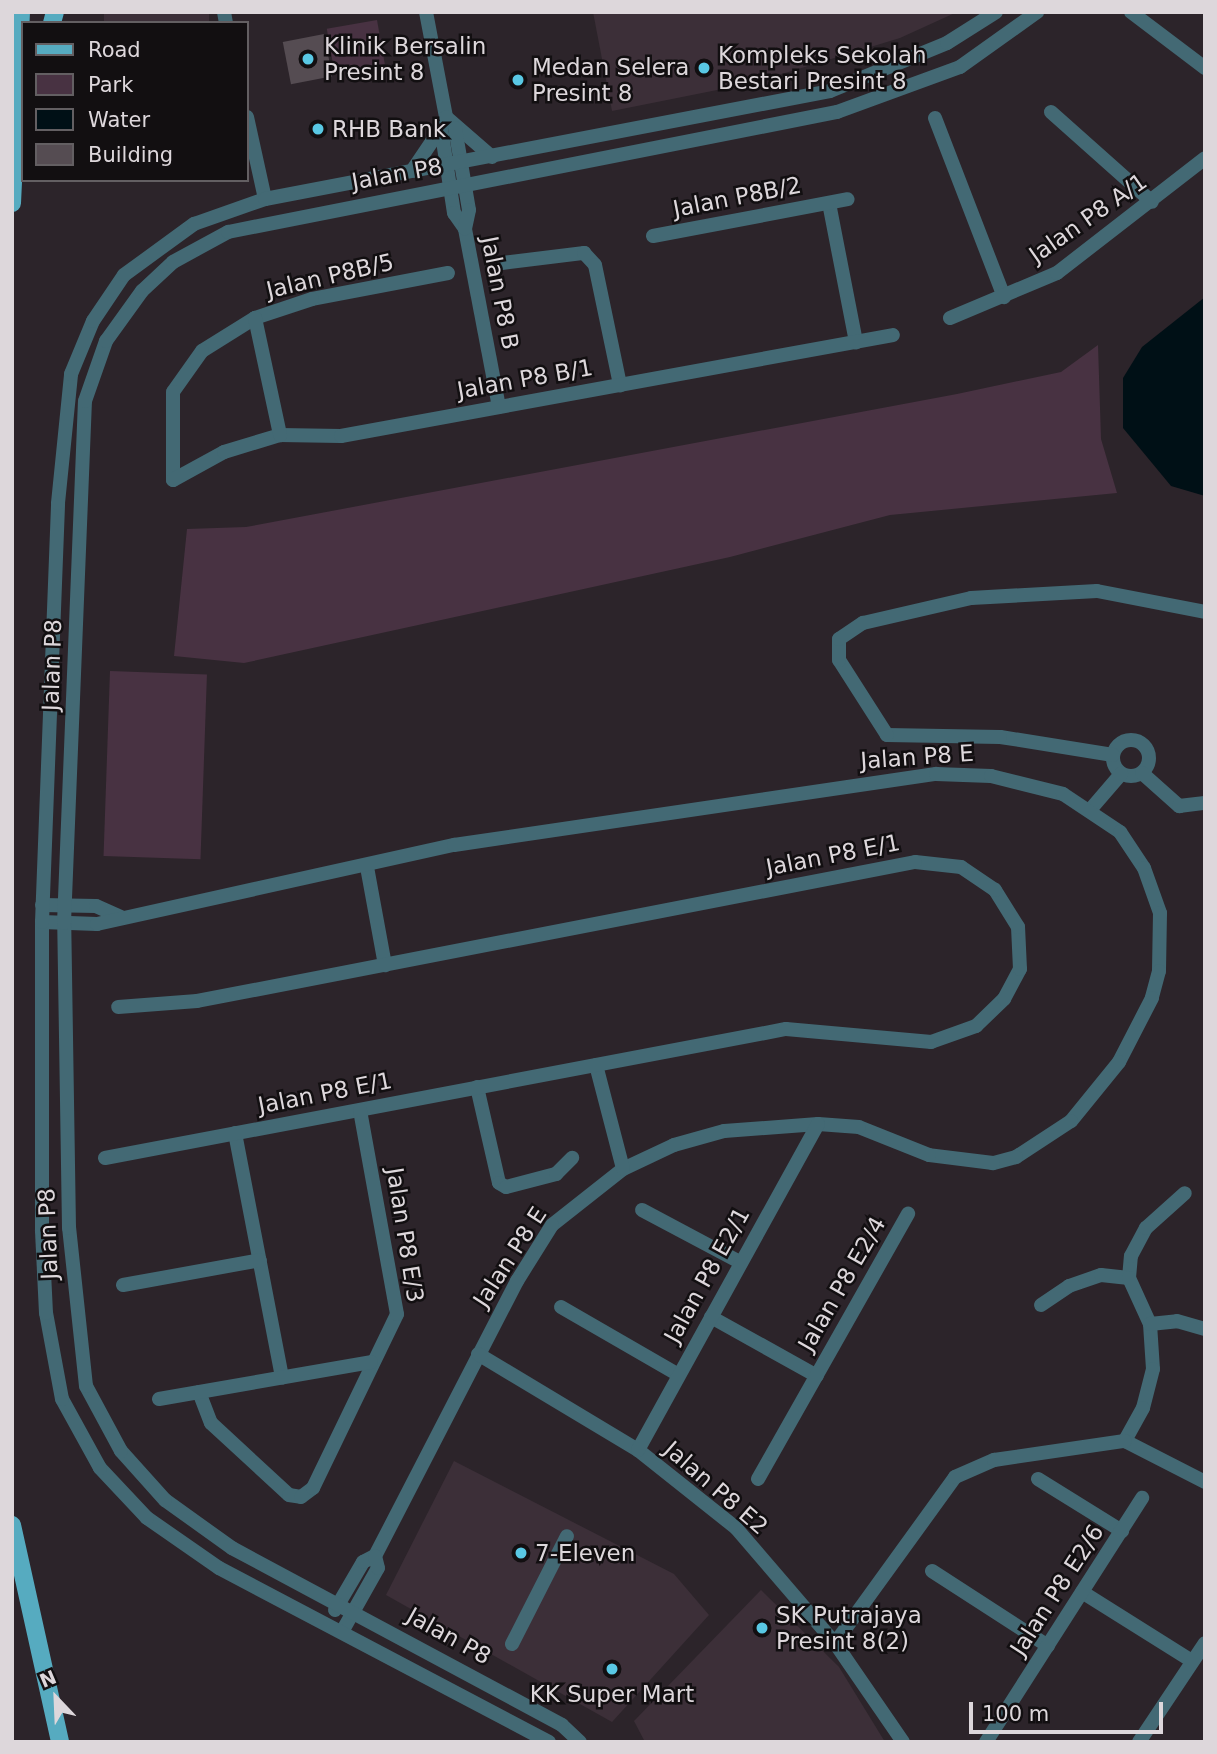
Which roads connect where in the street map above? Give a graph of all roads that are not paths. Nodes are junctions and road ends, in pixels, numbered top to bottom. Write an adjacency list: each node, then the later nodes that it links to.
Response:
1 (21, 12): 14 (main road)
2 (426, 12): 10 (street)
3 (996, 12): 12 (street, Jalan P8)
4 (1037, 12): 17 (street, Jalan P8)
5 (1131, 12): 6 (street)
6 (1205, 68)
7 (1051, 112): 22 (street)
8 (935, 118): 28 (street)
9 (248, 122): 19 (street)
10 (447, 124): 12 (street); 15 (street); 16 (street)
11 (21, 144): 14 (main road)
12 (492, 157): 15 (street, Jalan P8)
13 (1205, 158): 22 (street, Jalan P8 A/1)
14 (17, 159): 21 (main road)
15 (454, 164): 16 (street, Jalan P8); 17 (street, Jalan P8 B); 18 (street, Jalan P8 B)
16 (412, 172): 19 (street, Jalan P8)
17 (466, 186): 18 (street, Jalan P8); 24 (street, Jalan P8 B)
18 (450, 188): 24 (street, Jalan P8 B); 45 (street, Jalan P8)
19 (265, 199): 44 (street, Jalan P8)
20 (848, 199): 23 (street, Jalan P8B/2)
21 (12, 202)
22 (1152, 202): 28 (street, Jalan P8 A/1)
23 (829, 203): 25 (street, Jalan P8B/2); 32 (street, Jalan P8B/2)
24 (465, 229): 34 (street, Jalan P8 B)
25 (653, 236)
26 (502, 263): 33 (street)
27 (448, 273): 29 (street, Jalan P8B/5)
28 (1004, 297): 30 (street, Jalan P8 A/1)
29 (256, 318): 35 (street); 36 (street, Jalan P8B/5)
30 (950, 318)
31 (893, 335): 32 (street, Jalan P8 B/1)
32 (856, 342): 33 (street, Jalan P8 B/1)
33 (620, 385): 34 (street, Jalan P8 B/1)
34 (499, 407): 35 (street, Jalan P8 B/1)
35 (280, 435): 36 (street, Jalan P8 B/1)
36 (173, 480)
37 (1205, 612): 38 (street)
38 (1113, 755): 39 (street); 40 (street)
39 (1142, 773): 40 (street); 41 (street)
40 (1121, 774): 42 (street)
41 (1205, 803)
42 (1090, 810): 43 (street, Jalan P8 E); 54 (street, Jalan P8 E)
43 (367, 867): 46 (street, Jalan P8 E); 49 (street)
44 (42, 905): 45 (street); 47 (street, Jalan P8)
45 (65, 905): 46 (street); 48 (street, Jalan P8)
46 (121, 917): 48 (street, Jalan P8 E)
47 (42, 922): 48 (street, Jalan P8 E); 92 (street, Jalan P8)
48 (64, 923): 90 (street, Jalan P8)
49 (385, 965): 50 (street, Jalan P8 E/1); 51 (street, Jalan P8 E/1)
50 (118, 1007)
51 (596, 1065): 52 (street, Jalan P8 E/1); 58 (street)
52 (477, 1087): 53 (street, Jalan P8 E/1); 57 (street)
53 (360, 1110): 55 (street, Jalan P8 E/1); 72 (street, Jalan P8 E/3)
54 (818, 1124): 58 (street, Jalan P8 E); 63 (street, Jalan P8 E2/1)
55 (235, 1133): 56 (street, Jalan P8 E/1); 62 (street)
56 (104, 1158)
57 (572, 1158)
58 (623, 1169): 71 (street, Jalan P8 E)
59 (1185, 1193): 64 (street)
60 (642, 1210): 63 (street)
61 (908, 1214): 74 (street, Jalan P8 E2/4)
62 (260, 1260): 65 (street); 75 (street)
63 (740, 1262): 68 (street, Jalan P8 E2/1)
64 (1129, 1278): 66 (street); 69 (street)
65 (123, 1285)
66 (1041, 1306)
67 (561, 1307): 73 (street)
68 (711, 1317): 73 (street, Jalan P8 E2/1); 74 (street, Jalan P8 E2/4)
69 (1150, 1324): 70 (street); 78 (street)
70 (1205, 1329)
71 (478, 1353): 79 (street, Jalan P8 E2); 87 (street, Jalan P8 E)
72 (371, 1363): 75 (street); 76 (street, Jalan P8 E/3)
73 (677, 1374): 79 (street, Jalan P8 E2/1)
74 (817, 1376): 80 (street, Jalan P8 E2/4)
75 (282, 1378): 76 (street)
76 (199, 1392): 77 (street)
77 (159, 1399)
78 (1125, 1441): 82 (street); 94 (street)
79 (638, 1450): 94 (street, Jalan P8 E2)
80 (758, 1479)
81 (1038, 1479): 85 (street)
82 (1205, 1482)
83 (1142, 1498): 85 (street, Jalan P8 E2/6)
84 (12, 1525): 99 (main road)
85 (1122, 1531): 89 (street, Jalan P8 E2/6)
86 (567, 1536): 96 (street)
87 (375, 1556): 90 (street); 91 (street)
88 (932, 1571): 97 (street)
89 (1082, 1592): 97 (street, Jalan P8 E2/6); 98 (street)
90 (340, 1602): 91 (street, Jalan P8); 92 (street)
91 (354, 1610): 93 (street); 101 (street, Jalan P8)
92 (328, 1622): 93 (street, Jalan P8)
93 (343, 1630): 100 (street, Jalan P8)
94 (835, 1643): 102 (street, Jalan P8 E2)
95 (1205, 1643): 98 (street)
96 (512, 1644)
97 (1048, 1646): 103 (street, Jalan P8 E2/6)
98 (1192, 1661): 104 (street)
99 (60, 1742)
100 (549, 1742)
101 (580, 1742)
102 (903, 1742)
103 (986, 1742)
104 (1139, 1742)

